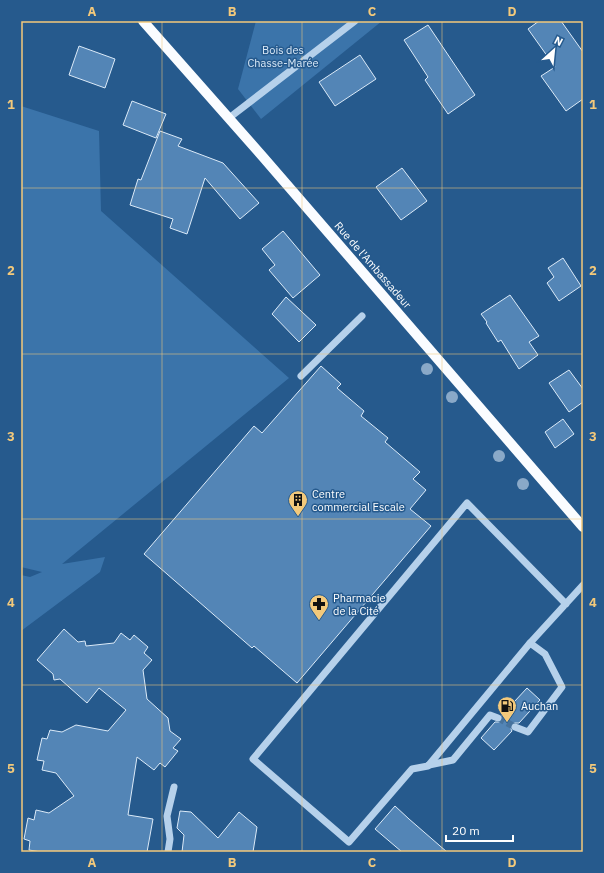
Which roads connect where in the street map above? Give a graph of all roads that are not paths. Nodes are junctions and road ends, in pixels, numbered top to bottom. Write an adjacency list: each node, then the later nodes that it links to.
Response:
1 (143, 21): 3 (main road, Rue de l'Ambassadeur)
2 (355, 21): 3 (street)
3 (229, 118): 6 (main road, Rue de l'Ambassadeur)
4 (362, 316): 5 (street)
5 (301, 376)
6 (583, 527)
7 (583, 585): 8 (street)
8 (566, 604): 9 (street); 12 (street)
9 (530, 644): 11 (street); 12 (street)
10 (498, 718): 12 (street)
11 (515, 727)
12 (428, 766)
13 (174, 787): 14 (street)
14 (168, 852)

